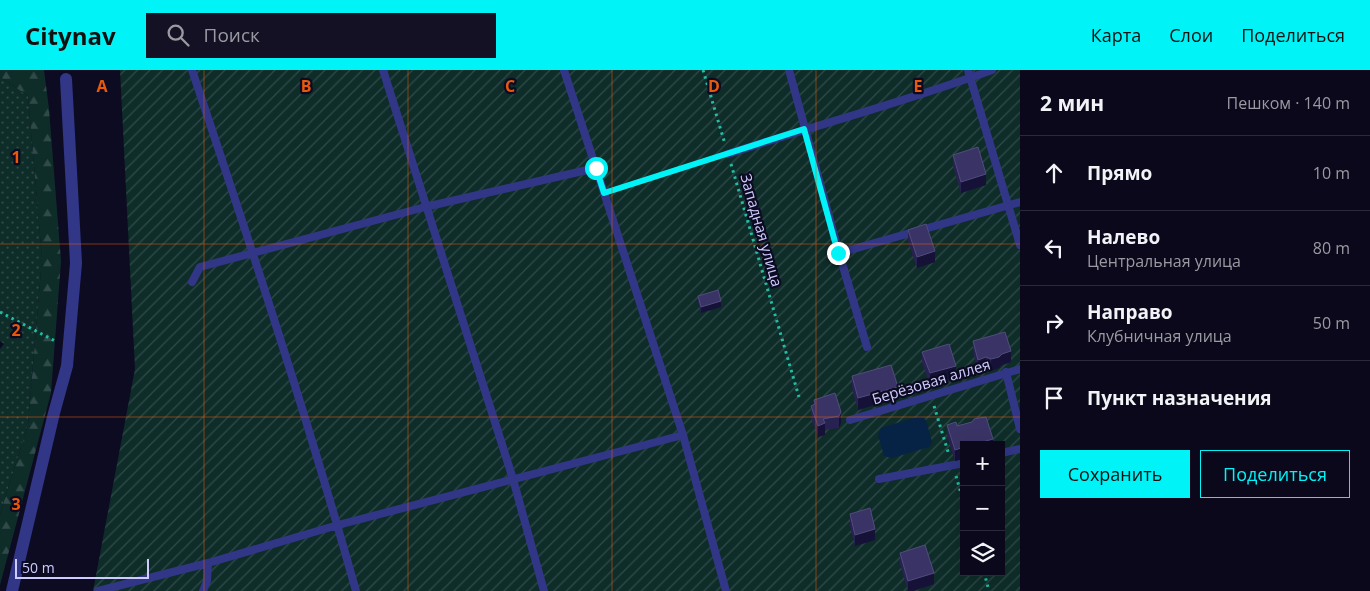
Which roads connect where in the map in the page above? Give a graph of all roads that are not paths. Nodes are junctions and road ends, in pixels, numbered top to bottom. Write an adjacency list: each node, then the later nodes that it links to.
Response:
1 (192, 70): 16 (lane)
2 (383, 70): 13 (lane)
3 (564, 70): 10 (lane)
4 (789, 70): 8 (lane)
5 (992, 70): 6 (lane)
6 (969, 74): 8 (lane); 12 (lane)
7 (66, 75): 31 (street)
8 (804, 129): 9 (lane); 15 (lane)
9 (728, 154)
10 (596, 168): 13 (lane); 23 (lane)
11 (1020, 202): 12 (lane)
12 (1008, 205): 14 (lane); 15 (lane)
13 (425, 206): 16 (lane); 27 (lane)
14 (1020, 244)
15 (838, 253): 18 (lane)
16 (254, 254): 17 (lane); 29 (lane)
17 (192, 282)
18 (867, 347)
19 (1020, 368): 20 (lane, Берёзовая аллея)
20 (1006, 372): 21 (lane, Берёзовая аллея); 22 (lane)
21 (850, 420)
22 (1020, 428)
23 (683, 435): 27 (lane); 36 (lane)
24 (1020, 449): 25 (lane)
25 (1005, 452)
26 (960, 464): 28 (lane)
27 (513, 479): 29 (lane); 35 (lane)
28 (879, 479)
29 (338, 525): 30 (lane); 34 (lane)
30 (208, 563): 32 (lane); 33 (lane)
31 (12, 591)
32 (98, 591)
33 (203, 591)
34 (356, 591)
35 (544, 591)
36 (726, 591)

